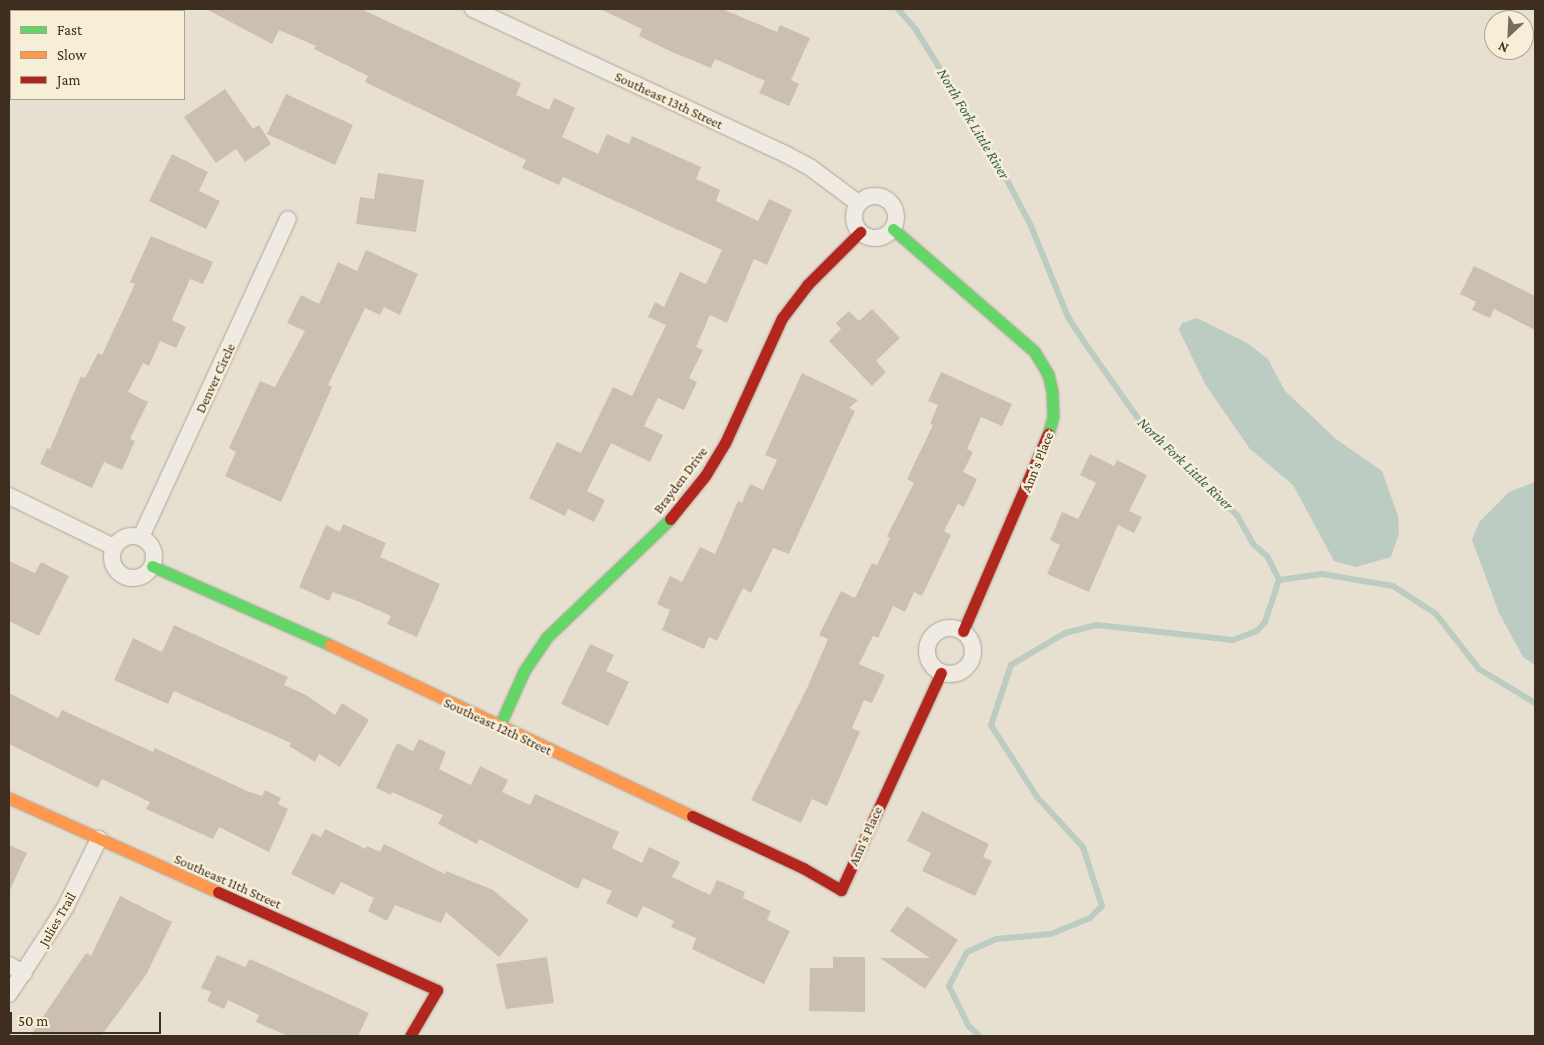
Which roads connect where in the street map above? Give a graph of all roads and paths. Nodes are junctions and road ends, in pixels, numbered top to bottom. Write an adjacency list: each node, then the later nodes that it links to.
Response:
1 (473, 9): 2 (street, Southeast 13th Street)
2 (858, 203): 4 (street); 5 (street)
3 (288, 219): 7 (street, Denver Circle)
4 (893, 229): 5 (street); 10 (street, Ann's Place)
5 (860, 232): 12 (street, Brayden Drive)
6 (9, 496): 8 (street)
7 (141, 537): 8 (street); 9 (street)
8 (114, 547): 9 (street)
9 (152, 566): 12 (street, Southeast 12th Street)
10 (963, 631): 11 (street); 11 (street)
11 (941, 673): 15 (street, Ann's Place)
12 (499, 728): 15 (street, Southeast 12th Street)
13 (9, 798): 14 (street, Southeast 11th Street)
14 (99, 839): 17 (street, Julies Trail); 19 (street, Southeast 11th Street)
15 (841, 890)
16 (9, 965): 17 (street)
17 (24, 973): 18 (street, Julies Trail)
18 (9, 994)
19 (410, 1036)

